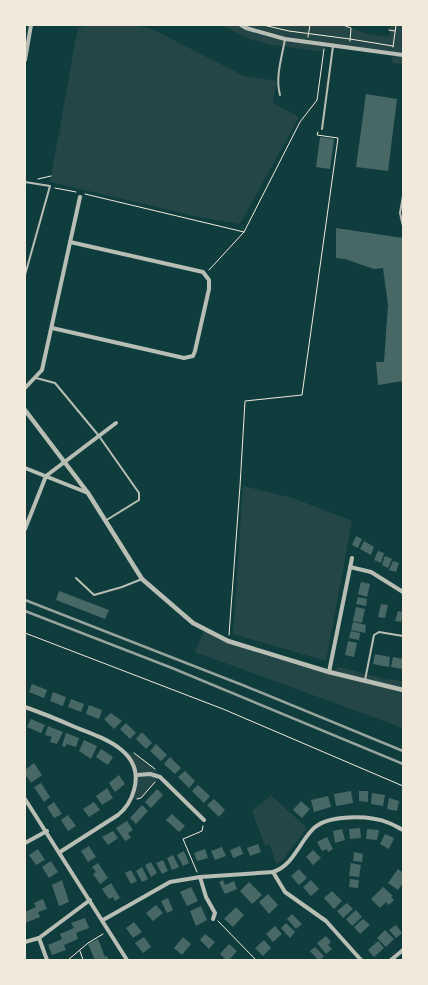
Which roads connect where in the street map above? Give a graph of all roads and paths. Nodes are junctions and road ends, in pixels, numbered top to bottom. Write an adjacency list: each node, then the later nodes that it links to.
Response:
1 (31, 25): 19 (street)
2 (241, 25): 10 (street)
3 (263, 25): 9 (path)
4 (310, 25): 9 (path)
5 (343, 25): 11 (path)
6 (396, 25): 8 (path)
7 (389, 30): 8 (path)
8 (395, 31): 15 (path)
9 (309, 34): 11 (path); 12 (path)
10 (285, 39): 12 (street); 20 (lane)
11 (350, 39): 15 (path); 16 (path)
12 (308, 42): 13 (street)
13 (324, 44): 14 (street); 30 (path)
14 (333, 46): 16 (street); 22 (lane)
15 (393, 46): 17 (path)
16 (350, 48): 17 (street)
17 (392, 53): 18 (street)
18 (403, 55)
19 (25, 60)
20 (280, 95)
21 (319, 126): 53 (path)
22 (322, 129)
23 (52, 176): 25 (path)
24 (25, 182): 25 (lane)
25 (32, 183): 33 (lane)
26 (403, 196): 29 (lane)
27 (80, 197): 31 (street)
28 (116, 201): 30 (path)
29 (403, 226)
30 (244, 232): 32 (path)
31 (70, 242): 32 (street); 34 (street)
32 (205, 274): 34 (street)
33 (25, 275)
34 (52, 328): 35 (street)
35 (36, 378): 36 (street); 39 (lane)
36 (25, 388)
37 (25, 410): 40 (street)
38 (116, 423): 39 (street)
39 (99, 436): 40 (street); 44 (lane)
40 (65, 462): 42 (street); 43 (street)
41 (25, 468): 42 (street)
42 (46, 476): 43 (street); 45 (street)
43 (88, 493): 44 (street)
44 (106, 521): 49 (street)
45 (25, 530)
46 (352, 558): 47 (street)
47 (350, 567): 50 (street); 54 (street)
48 (76, 578): 49 (lane)
49 (142, 579): 53 (street)
50 (403, 592)
51 (25, 633): 59 (path)
52 (403, 636): 55 (lane)
53 (228, 641): 54 (street)
54 (330, 672): 55 (street)
55 (365, 680): 56 (street)
56 (403, 690)
57 (25, 706): 58 (street)
58 (137, 775): 61 (street); 65 (street)
59 (403, 786)
60 (25, 799): 63 (street)
61 (204, 820): 67 (path)
62 (403, 830): 66 (street)
63 (46, 831): 64 (street); 65 (street)
64 (25, 844)
65 (60, 852): 68 (street)
66 (273, 872): 67 (street); 81 (street)
67 (200, 877): 69 (street); 70 (street)
68 (90, 900): 70 (street); 72 (street)
69 (213, 918): 80 (path)
70 (103, 920): 71 (street)
71 (109, 930): 74 (path); 79 (street)
72 (39, 938): 73 (street); 76 (street)
73 (25, 942)
74 (79, 950): 77 (path); 78 (path)
75 (403, 950): 82 (street)
76 (47, 960)
77 (68, 960)
78 (83, 960)
79 (127, 960)
80 (256, 960)
81 (361, 960)
82 (391, 960)

